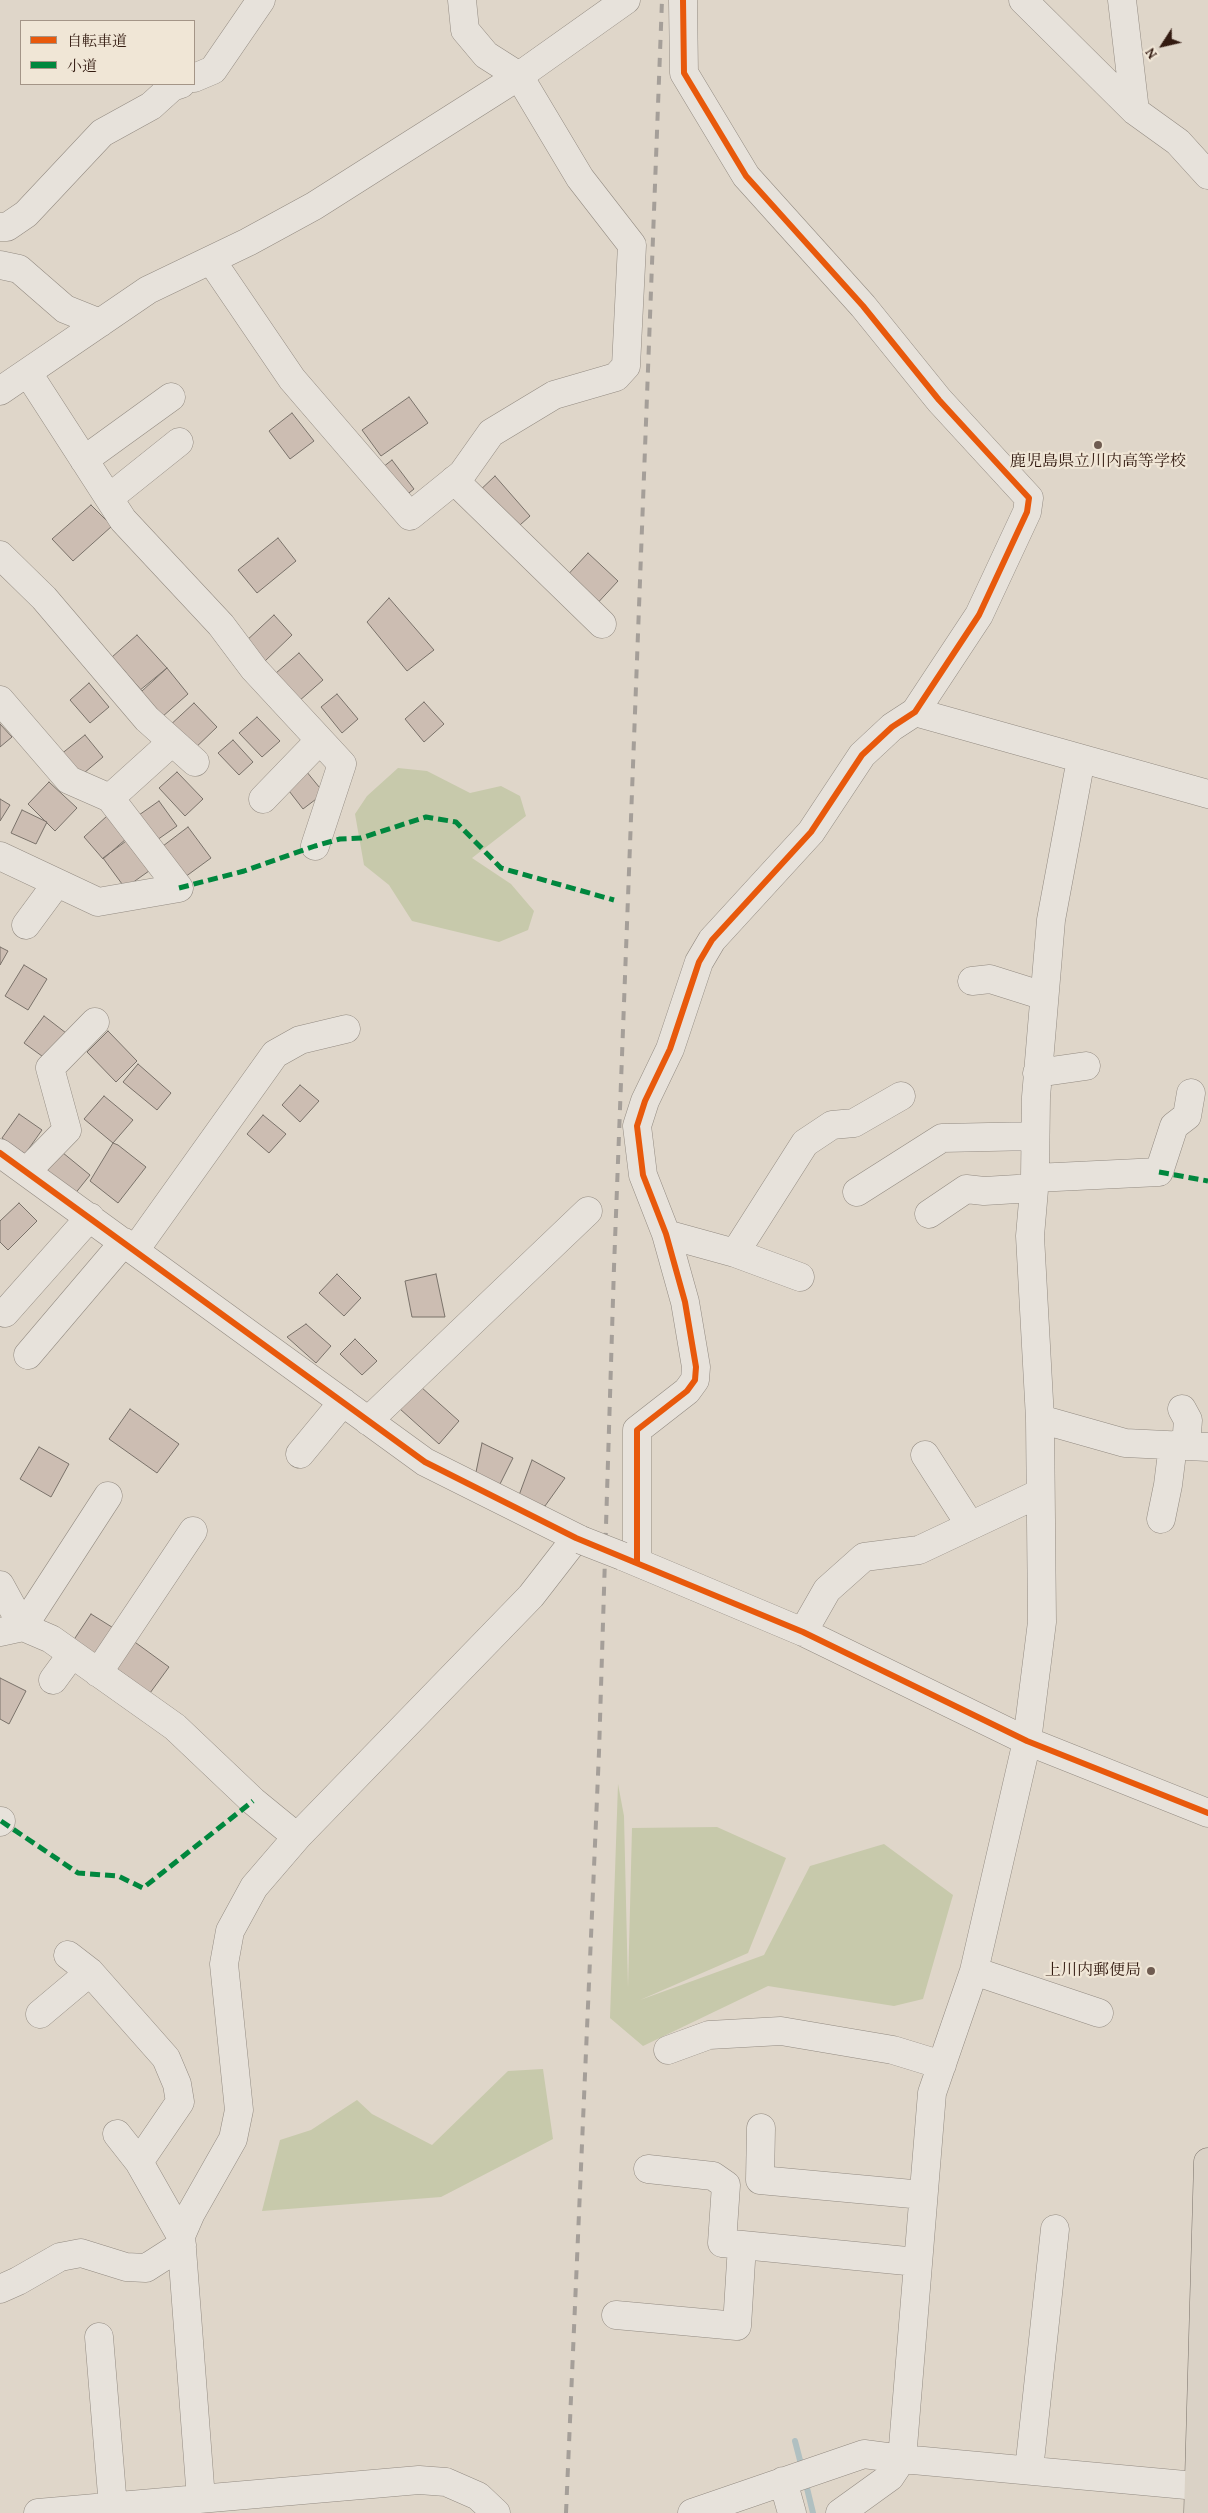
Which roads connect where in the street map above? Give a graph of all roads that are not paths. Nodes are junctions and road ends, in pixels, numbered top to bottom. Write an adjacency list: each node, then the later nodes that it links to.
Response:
1 (261, 0): 8 (street)
2 (462, 0): 7 (street)
3 (626, 0): 7 (street)
4 (683, 0): 26 (street)
5 (1023, 0): 10 (street)
6 (1122, 0): 10 (street)
7 (519, 76): 13 (street); 21 (street)
8 (195, 78)
9 (178, 85): 12 (street)
10 (1135, 111): 11 (street)
11 (1208, 175)
12 (0, 227)
13 (211, 260): 15 (street); 21 (street)
14 (0, 265): 15 (street)
15 (100, 323): 16 (street)
16 (28, 373): 17 (street); 20 (street)
17 (0, 391)
18 (171, 397): 20 (street)
19 (179, 442): 22 (street)
20 (84, 460): 22 (street)
21 (454, 480): 24 (street)
22 (109, 498): 27 (street)
23 (0, 555): 28 (street)
24 (602, 624)
25 (0, 700): 32 (street)
26 (915, 712): 29 (street); 54 (street)
27 (319, 741): 33 (street); 34 (street)
28 (172, 742): 30 (street); 32 (street)
29 (1081, 760): 31 (street); 39 (street)
30 (196, 762)
31 (1208, 794)
32 (110, 798): 36 (street)
33 (263, 799)
34 (316, 846)
35 (0, 856): 36 (street)
36 (57, 883): 37 (street)
37 (26, 925)
38 (972, 981): 39 (street)
39 (1044, 996): 43 (street)
40 (95, 1022): 48 (street)
41 (346, 1029): 55 (street)
42 (1086, 1066): 43 (street)
43 (1038, 1074): 46 (street)
44 (901, 1096): 56 (street)
45 (1195, 1111): 49 (street)
46 (1035, 1136): 49 (street); 50 (street)
47 (0, 1153): 48 (street)
48 (27, 1171): 53 (street)
49 (1034, 1183): 52 (street); 62 (street)
50 (857, 1192)
51 (588, 1211): 63 (street)
52 (929, 1214)
53 (90, 1217): 55 (street); 58 (street)
54 (666, 1234): 56 (street); 73 (street)
55 (129, 1246): 59 (street); 60 (street)
56 (736, 1254): 57 (street)
57 (800, 1277)
58 (6, 1313)
59 (28, 1355)
60 (343, 1402): 63 (street); 65 (street)
61 (1182, 1408): 64 (street)
62 (1040, 1419): 64 (street); 67 (street)
63 (368, 1420): 72 (street)
64 (1189, 1446): 69 (street)
65 (300, 1454)
66 (925, 1455): 70 (street)
67 (1040, 1493): 70 (street); 80 (street)
68 (108, 1496): 75 (street)
69 (1161, 1519)
70 (970, 1525): 76 (street)
71 (193, 1530): 78 (street)
72 (579, 1539): 73 (street, bridge); 82 (street)
73 (630, 1559): 76 (street)
74 (0, 1585): 75 (street)
75 (11, 1630): 77 (street)
76 (803, 1632): 80 (street)
77 (72, 1654): 78 (street); 79 (street)
78 (98, 1673): 82 (street)
79 (53, 1680)
80 (1027, 1742): 81 (street); 85 (street)
81 (1208, 1813)
82 (297, 1837): 97 (street)
83 (68, 1955): 84 (street)
84 (90, 1972): 87 (street); 92 (street)
85 (974, 1972): 86 (street); 89 (street)
86 (1099, 2013)
87 (40, 2014)
88 (668, 2050): 89 (street)
89 (942, 2065): 95 (street)
90 (761, 2128): 95 (street)
91 (117, 2134): 92 (street)
92 (139, 2162): 97 (street)
93 (1208, 2162): 101 (highway)
94 (648, 2169): 98 (street)
95 (923, 2195): 99 (street)
96 (1055, 2229): 105 (street)
97 (182, 2240): 100 (street); 108 (street)
98 (742, 2245): 99 (street); 102 (street)
99 (917, 2262): 104 (street)
100 (0, 2288)
101 (1205, 2304): 107 (highway)
102 (616, 2315)
103 (99, 2337): 109 (street)
104 (902, 2459): 105 (street); 106 (street); 114 (street)
105 (1028, 2470): 107 (street)
106 (797, 2476): 112 (street); 113 (street)
107 (1203, 2486): 115 (highway)
108 (200, 2499): 109 (street); 111 (street)
109 (113, 2506): 110 (street)
110 (38, 2513)
111 (496, 2513)
112 (692, 2513)
113 (792, 2513)
114 (840, 2513)
115 (1198, 2513)

